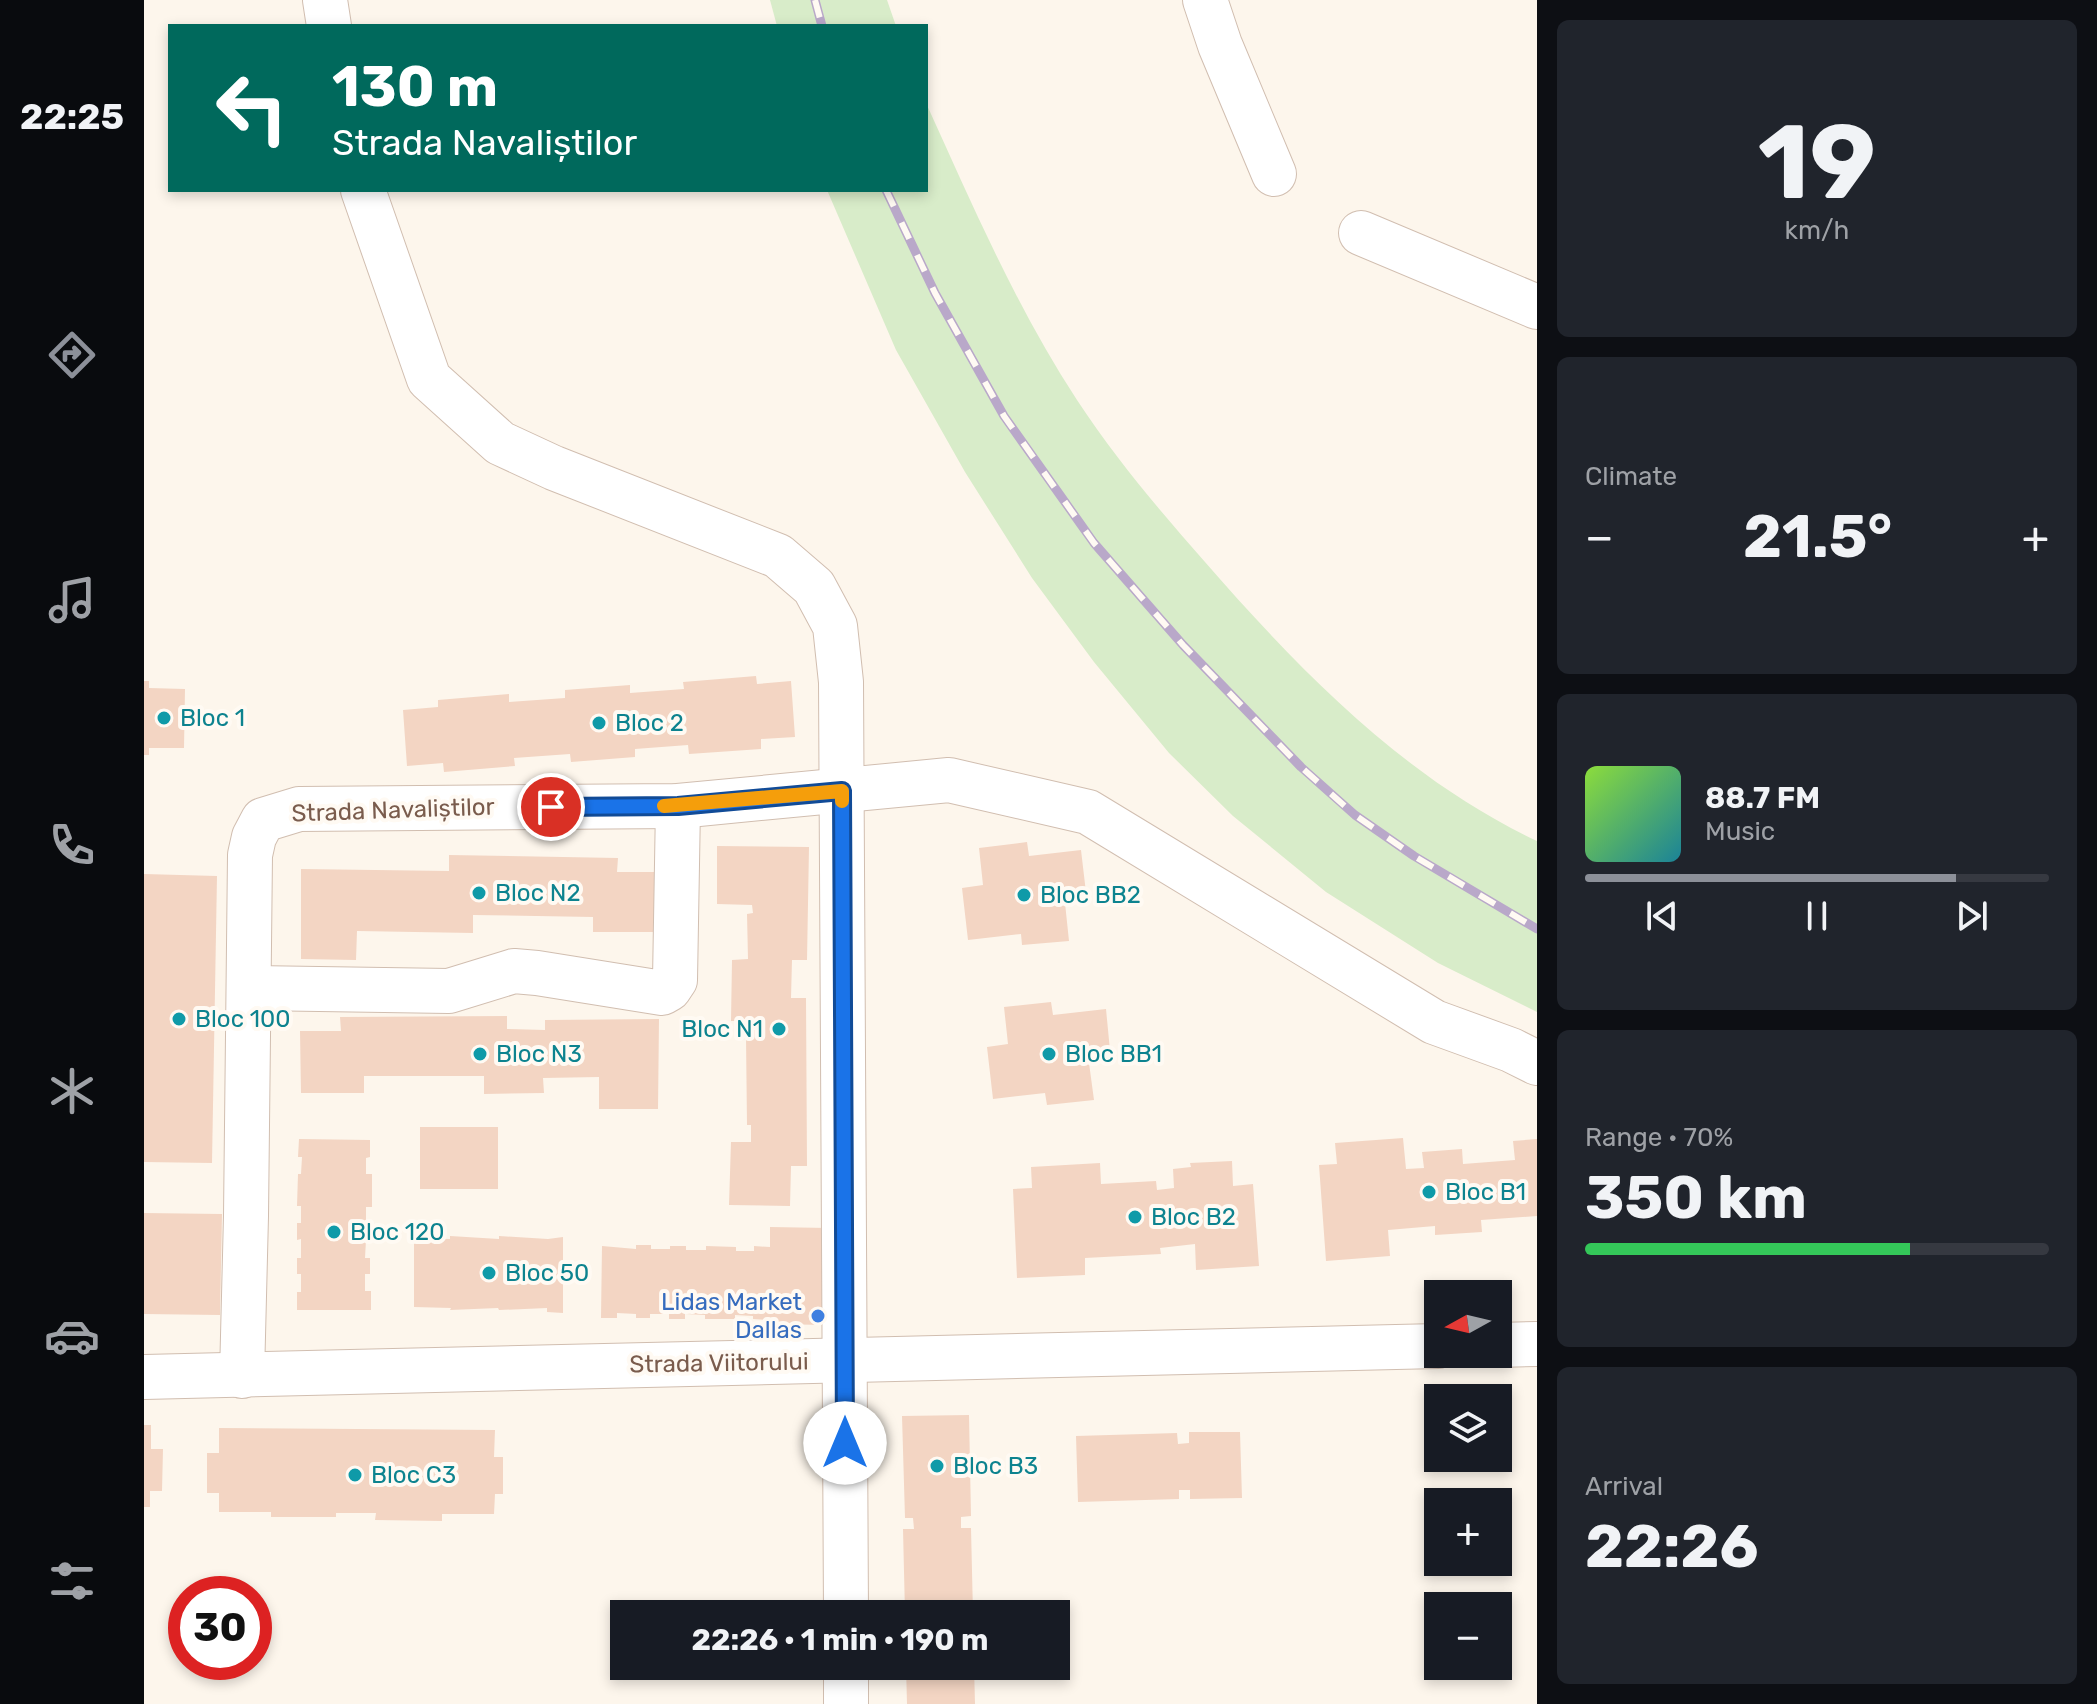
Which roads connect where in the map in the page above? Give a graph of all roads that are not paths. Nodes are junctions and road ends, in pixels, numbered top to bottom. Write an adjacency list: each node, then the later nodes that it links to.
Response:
1 (325, 0): 3 (street)
2 (1205, 0): 4 (street)
3 (329, 24)
4 (1274, 174)
5 (364, 192): 8 (street)
6 (1361, 233): 7 (street)
7 (1537, 307)
8 (842, 791): 9 (street, Strada Navaliștilor); 11 (street, Strada Navaliștilor); 15 (street)
9 (678, 806): 10 (street, Strada Navaliștilor); 10 (street)
10 (249, 988): 16 (street, Strada Navaliștilor)
11 (1537, 1063)
12 (1537, 1344): 13 (street)
13 (1512, 1345)
14 (1424, 1346): 15 (street, Strada Viitorului)
15 (845, 1360): 16 (street, Strada Viitorului); 18 (street)
16 (242, 1376): 17 (street, Strada Viitorului)
17 (144, 1377)
18 (846, 1600)
19 (846, 1680): 20 (street)
20 (846, 1704)

